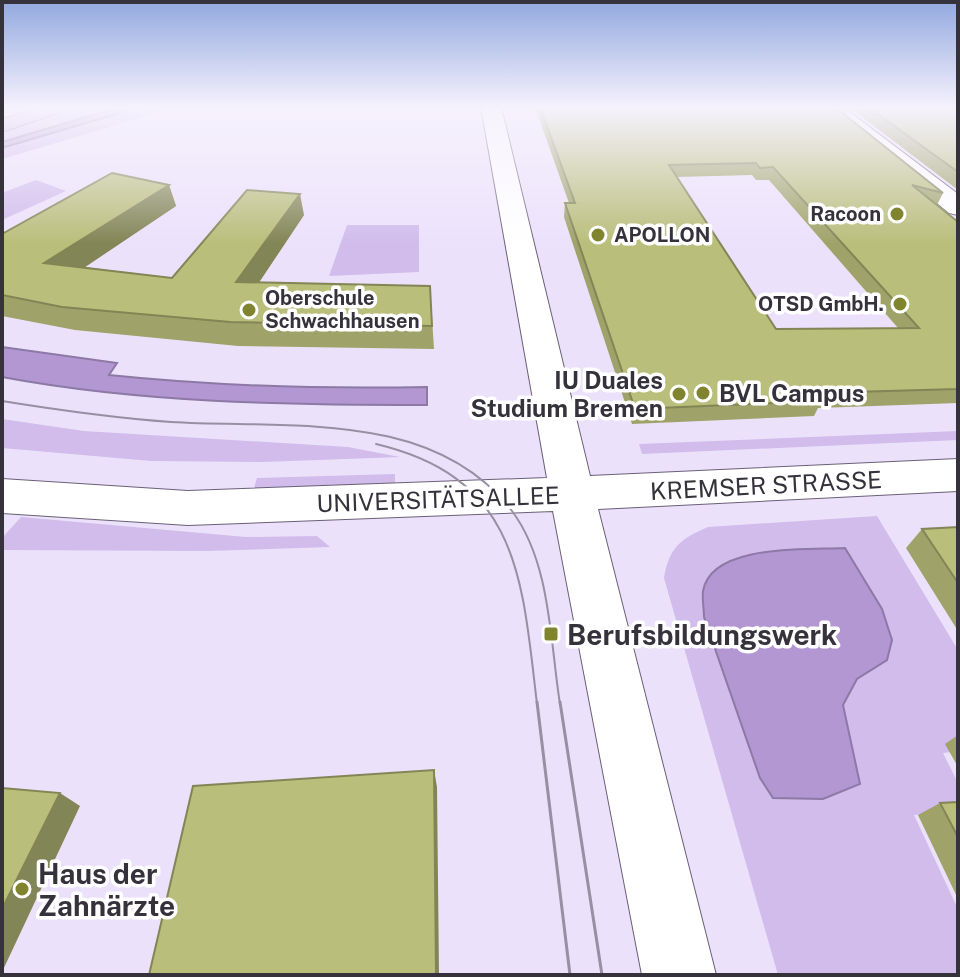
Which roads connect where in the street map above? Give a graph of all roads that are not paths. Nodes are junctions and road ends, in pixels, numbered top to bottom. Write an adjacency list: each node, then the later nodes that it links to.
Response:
1 (501, 153): 5 (street)
2 (888, 153): 3 (street)
3 (958, 207)
4 (958, 475): 5 (street, KREMSER STRASSE)
5 (573, 494): 6 (street, UNIVERSITÄTSALLEE); 7 (street, UNIVERSITÄTSALLEE)
6 (2, 496)
7 (679, 975)

